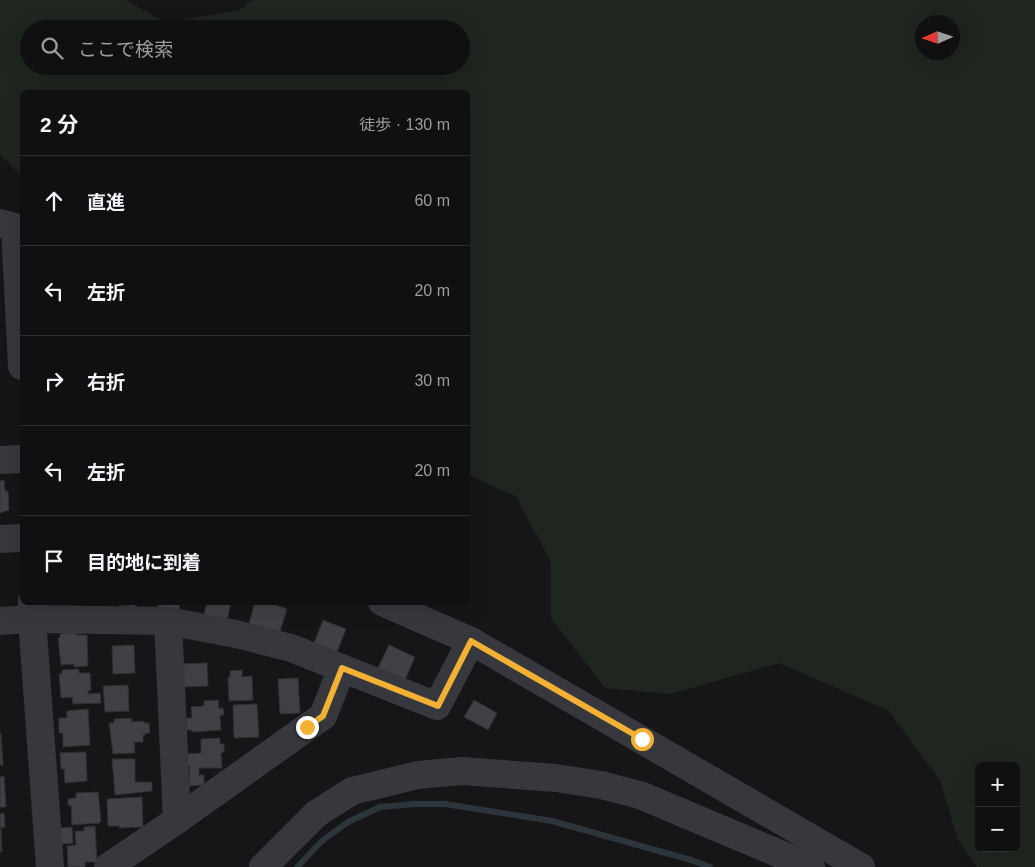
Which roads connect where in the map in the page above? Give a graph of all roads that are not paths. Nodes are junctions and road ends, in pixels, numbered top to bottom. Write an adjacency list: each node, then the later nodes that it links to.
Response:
1 (0, 223): 2 (street)
2 (20, 326)
3 (20, 459): 4 (street)
4 (0, 460)
5 (20, 538): 6 (street)
6 (0, 539)
7 (389, 605): 11 (street)
8 (32, 611): 9 (street); 10 (street); 14 (street)
9 (0, 621)
10 (168, 621): 12 (street); 13 (street)
11 (471, 641): 12 (street); 18 (street)
12 (342, 668): 13 (street)
13 (177, 820): 15 (street)
14 (50, 867)
15 (108, 867)
16 (263, 867): 17 (street)
17 (811, 867)
18 (860, 867)

